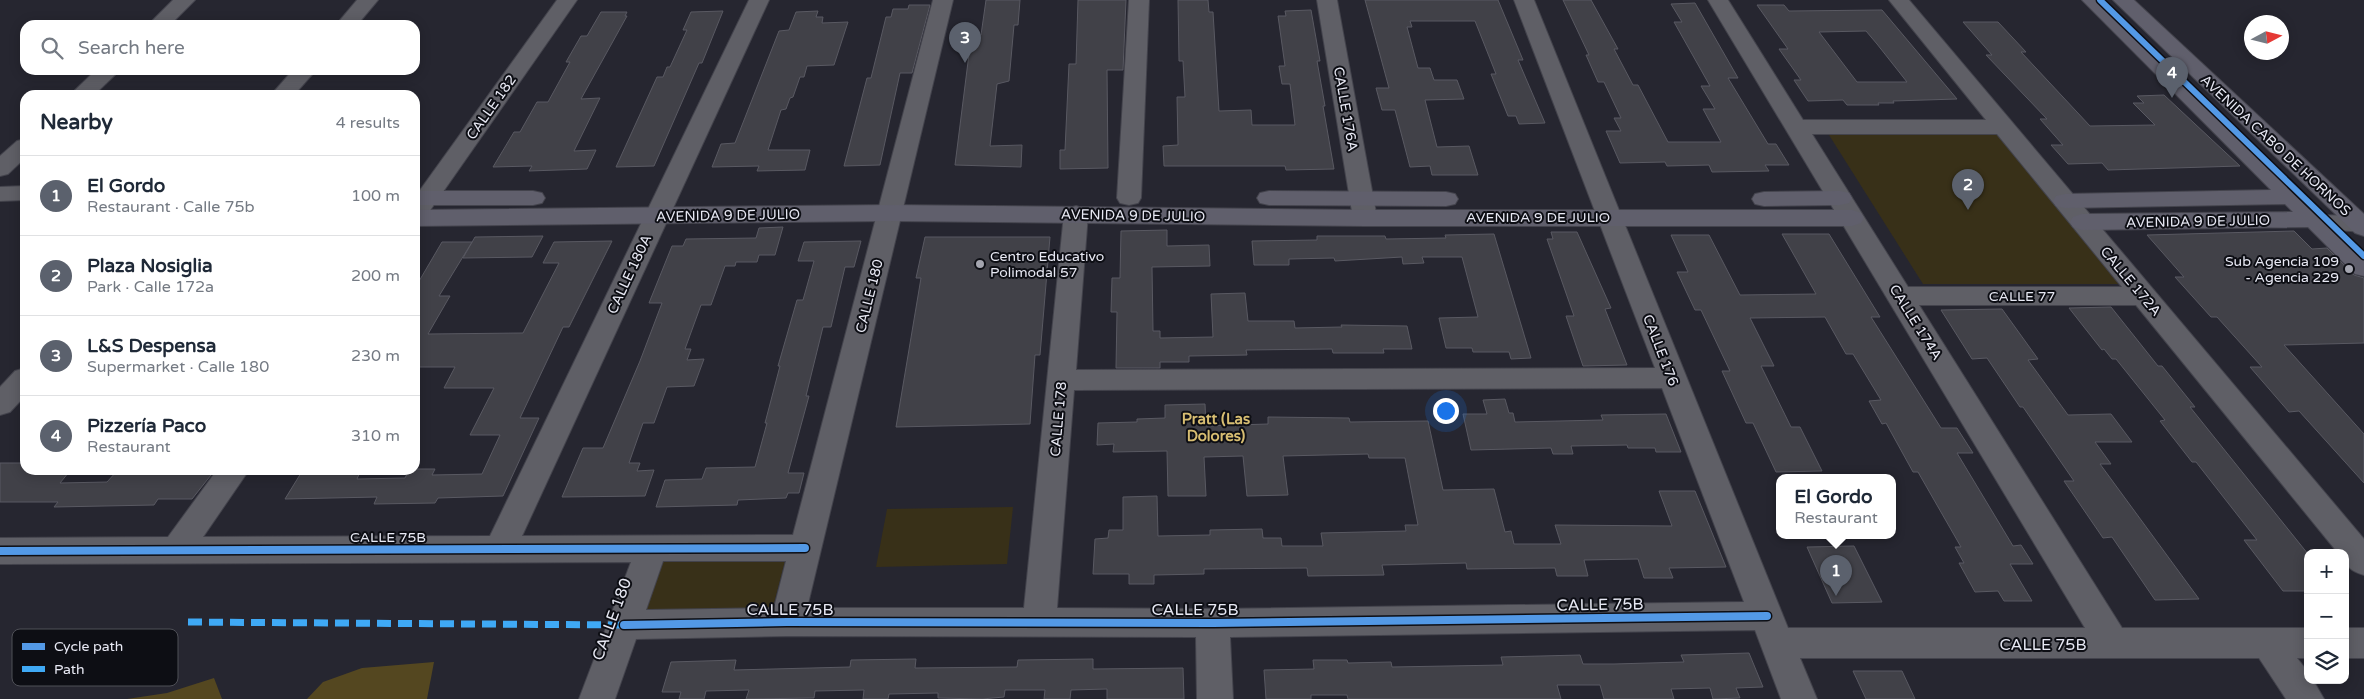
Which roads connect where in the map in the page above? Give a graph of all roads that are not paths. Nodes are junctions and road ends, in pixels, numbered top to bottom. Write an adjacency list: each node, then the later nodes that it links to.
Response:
1 (185, 0): 13 (street)
2 (368, 0): 14 (street)
3 (567, 0): 28 (street, CALLE 182)
4 (759, 0): 31 (street, CALLE 180A)
5 (943, 0): 29 (street, CALLE 180)
6 (1139, 0): 26 (street)
7 (1327, 0): 32 (street, CALLE 176A)
8 (1524, 0): 33 (street, CALLE 176)
9 (1718, 0): 19 (street, CALLE 174A)
10 (1899, 0): 20 (street, CALLE 172A)
11 (2092, 0): 25 (main road, AVENIDA CABO DE HORNOS)
12 (2123, 0): 38 (main road, AVENIDA CABO DE HORNOS)
13 (163, 20)
14 (350, 20)
15 (103, 75): 17 (street)
16 (300, 75): 18 (street)
17 (87, 90)
18 (287, 90)
19 (1796, 127): 20 (street); 34 (street, CALLE 174A)
20 (2004, 127): 27 (street, CALLE 172A)
21 (20, 151): 22 (street)
22 (0, 169)
23 (20, 193): 24 (street)
24 (0, 194)
25 (2293, 197): 27 (main road, AVENIDA 9 DE JULIO); 36 (main road, AVENIDA CABO DE HORNOS)
26 (1129, 198): 29 (main road, AVENIDA 9 DE JULIO); 32 (main road, AVENIDA 9 DE JULIO)
27 (2065, 201): 37 (street, CALLE 172A)
28 (420, 204)
29 (892, 205): 31 (main road, AVENIDA 9 DE JULIO); 35 (main road, AVENIDA 9 DE JULIO); 48 (street, CALLE 180)
30 (420, 207): 31 (main road, AVENIDA 9 DE JULIO)
31 (661, 207): 49 (street, CALLE 180A)
32 (1364, 208): 33 (main road, AVENIDA 9 DE JULIO); 35 (main road, AVENIDA 9 DE JULIO)
33 (1605, 208): 34 (main road, AVENIDA 9 DE JULIO); 42 (street, CALLE 176)
34 (1846, 208): 40 (street, CALLE 174A)
35 (1076, 214): 43 (street, CALLE 178)
36 (2317, 221): 37 (main road, AVENIDA 9 DE JULIO); 38 (street); 39 (main road, AVENIDA CABO DE HORNOS)
37 (2082, 222): 41 (street, CALLE 172A)
38 (2362, 225)
39 (2364, 268)
40 (1900, 296): 41 (street, CALLE 77); 61 (street, CALLE 174A)
41 (2144, 296): 52 (street, CALLE 172A)
42 (1672, 378): 43 (street); 57 (street, CALLE 176)
43 (1061, 380): 55 (street, CALLE 178)
44 (20, 383): 45 (street)
45 (0, 405)
46 (230, 475): 50 (street)
47 (652, 548): 48 (street, CALLE 75B); 49 (street, CALLE 75B); 56 (street, CALLE 180)
48 (806, 548): 53 (street, CALLE 180)
49 (500, 549): 50 (street, CALLE 75B)
50 (177, 550): 51 (street, CALLE 75B)
51 (0, 551)
52 (2364, 562)
53 (787, 622): 55 (street, CALLE 75B); 56 (street, CALLE 75B)
54 (1213, 623): 55 (street, CALLE 75B); 57 (street, CALLE 75B); 64 (street)
55 (1039, 624)
56 (624, 625): 63 (street, CALLE 180)
57 (1772, 629): 61 (street, CALLE 75B); 65 (street, CALLE 176)
58 (2304, 643): 62 (street, CALLE 75B)
59 (2349, 643): 60 (street)
60 (2364, 643)
61 (2113, 644): 62 (street, CALLE 75B)
62 (2268, 644): 66 (street)
63 (597, 699)
64 (1215, 699)
65 (1800, 699)
66 (2306, 699)

